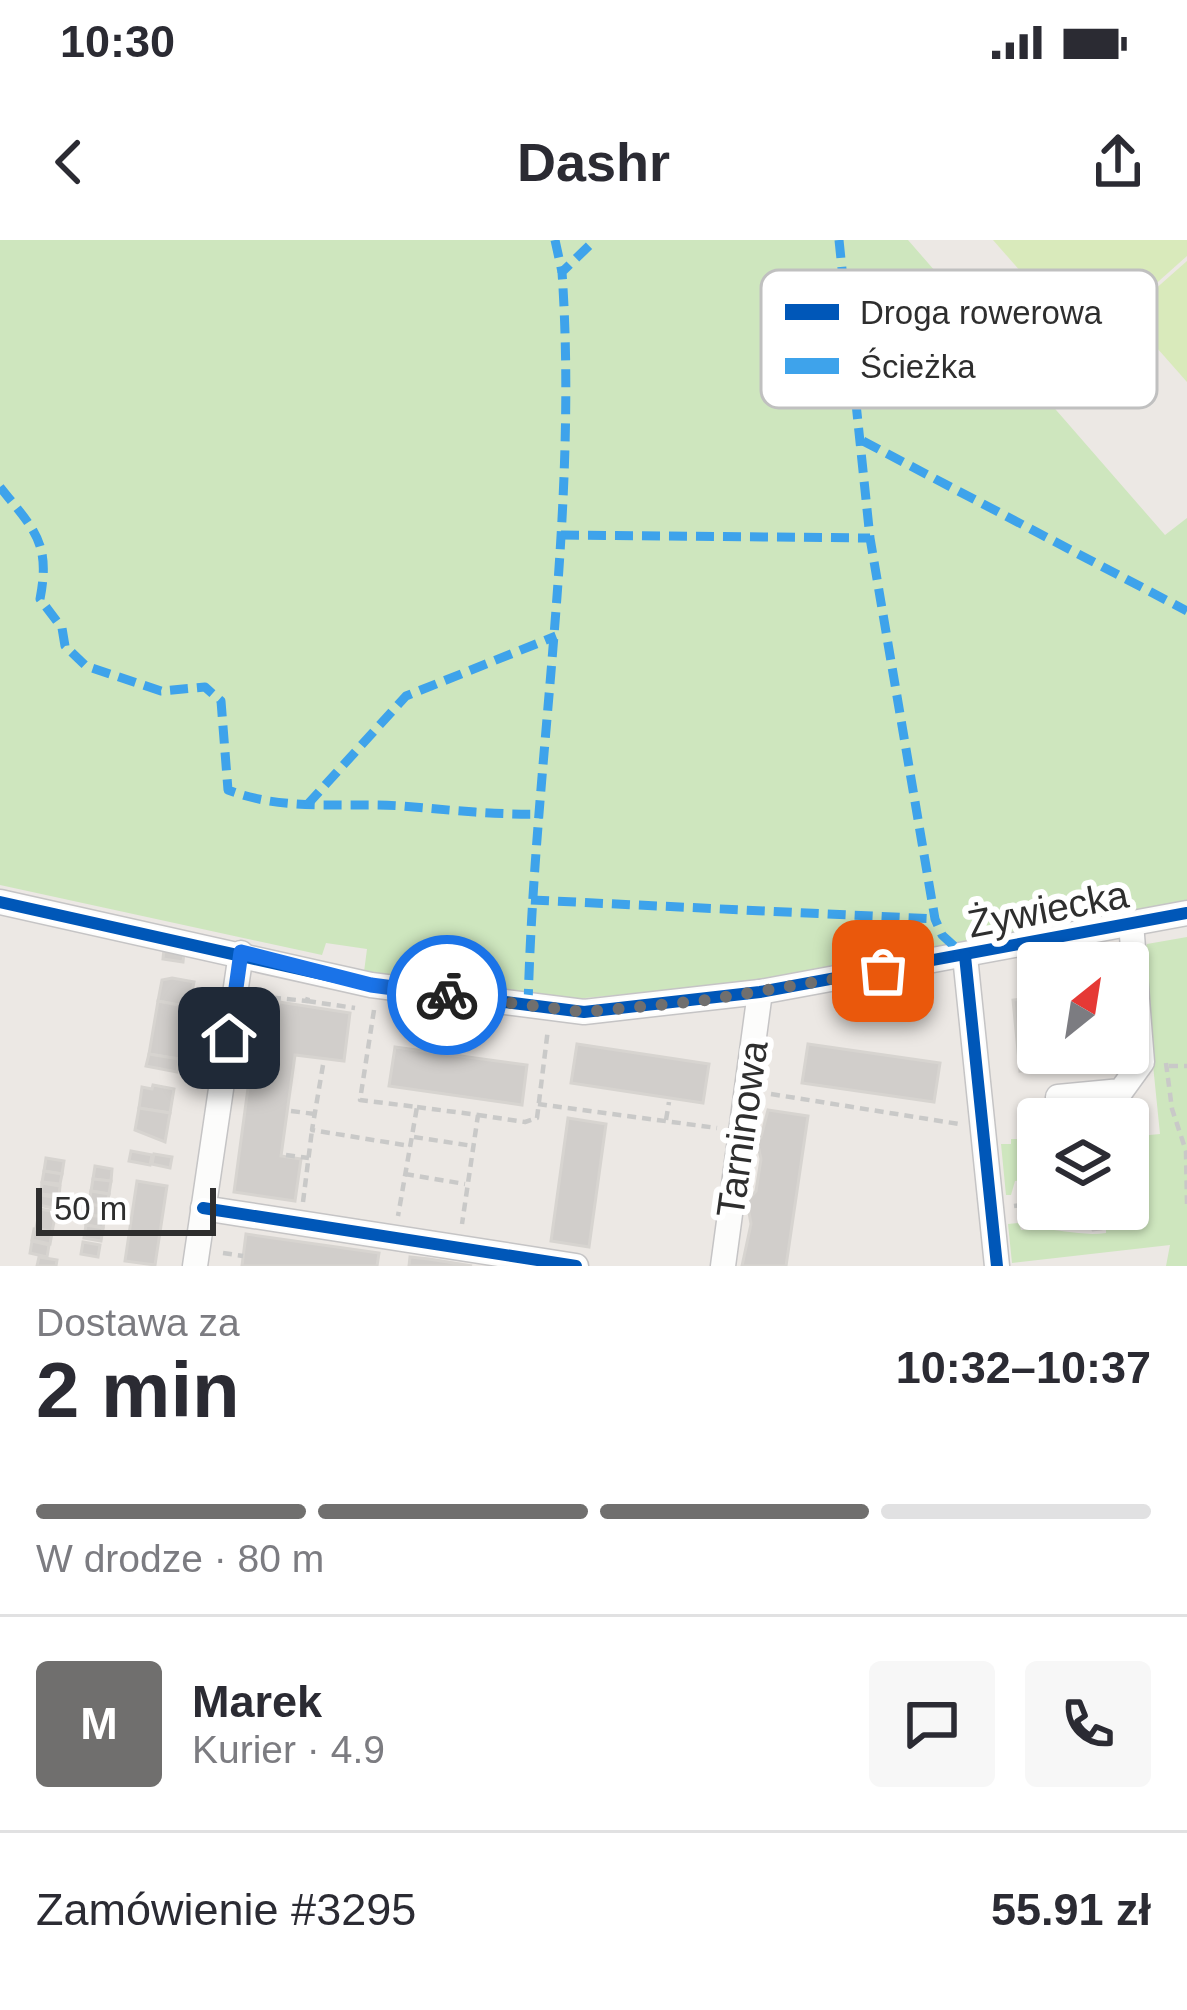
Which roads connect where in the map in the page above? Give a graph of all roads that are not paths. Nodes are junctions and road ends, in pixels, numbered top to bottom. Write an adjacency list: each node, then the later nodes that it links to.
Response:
1 (0, 902): 4 (street, Żywiecka)
2 (1187, 913): 3 (street, Żywiecka)
3 (1132, 923): 5 (street, Żywiecka); 7 (street)
4 (241, 952): 6 (street, Żywiecka); 8 (street)
5 (965, 956): 6 (street, Żywiecka); 12 (street)
6 (760, 992): 11 (street, Tarninowa)
7 (1058, 1097)
8 (203, 1208): 9 (street); 10 (street)
9 (195, 1266)
10 (577, 1266)
11 (723, 1266)
12 (997, 1266)

